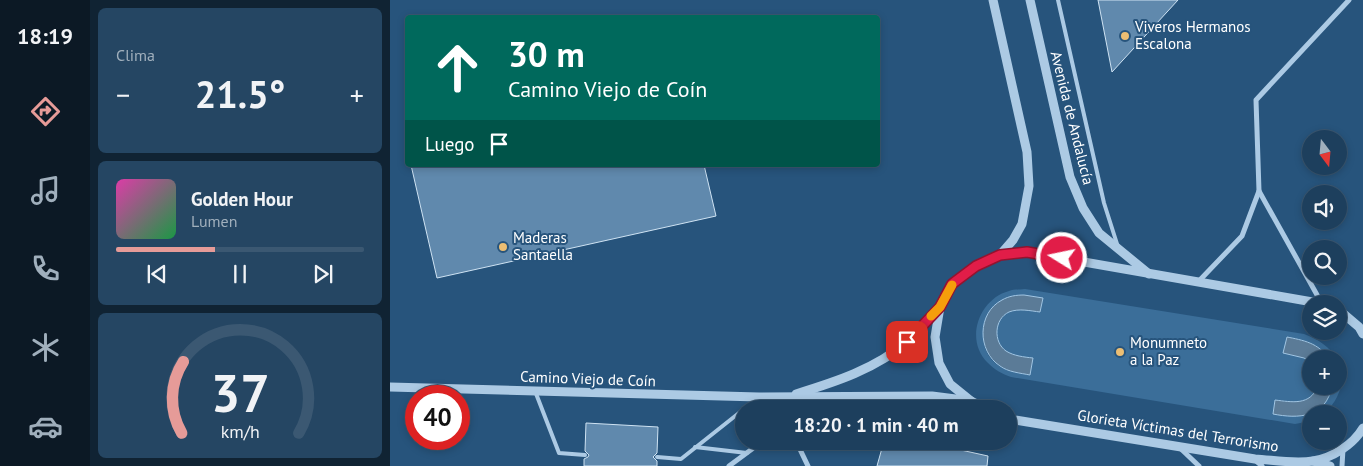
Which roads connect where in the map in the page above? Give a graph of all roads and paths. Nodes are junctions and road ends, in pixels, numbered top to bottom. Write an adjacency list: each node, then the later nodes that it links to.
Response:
1 (993, 0): 7 (street)
2 (1030, 0): 6 (street, Avenida de Andalucía)
3 (1058, 0): 6 (lane)
4 (1349, 0): 5 (street)
5 (1259, 191): 9 (street); 10 (street)
6 (1119, 249): 8 (street, Avenida de Andalucía)
7 (1000, 255): 8 (street); 12 (street)
8 (1149, 274): 9 (street)
9 (1198, 282): 11 (street)
10 (1318, 295)
11 (1302, 299)
12 (940, 307): 17 (street, Camino Viejo de Coín); 21 (street)
13 (1347, 317): 14 (street)
14 (1363, 334)
15 (390, 387): 16 (street, Camino Viejo de Coín)
16 (535, 392): 18 (street, Camino Viejo de Coín); 33 (lane)
17 (786, 397): 18 (street, Camino Viejo de Coín); 20 (street, Camino Viejo de Coín)
18 (759, 398): 19 (lane)
19 (756, 400)
20 (958, 400)
21 (969, 400)
22 (735, 416): 27 (lane)
23 (1017, 420): 26 (street, Glorieta Víctimas del Terrorismo)
24 (1363, 428): 25 (street, Glorieta Víctimas del Terrorismo)
25 (1347, 444)
26 (1178, 446): 35 (street, Glorieta Víctimas del Terrorismo); 40 (street)
27 (695, 447): 32 (lane); 34 (lane)
28 (750, 450): 32 (street)
29 (800, 450): 39 (street)
30 (1338, 450): 36 (street, Glorieta Víctimas del Terrorismo)
31 (1343, 450): 43 (street)
32 (746, 453): 38 (street)
33 (585, 455)
34 (657, 457)
35 (1254, 459): 37 (street, Glorieta Víctimas del Terrorismo); 41 (street)
36 (1313, 461): 37 (street, Glorieta Víctimas del Terrorismo); 42 (street)
37 (1293, 464)
38 (729, 466)
39 (808, 466)
40 (1199, 466)
41 (1262, 466)
42 (1330, 466)
43 (1342, 466)

